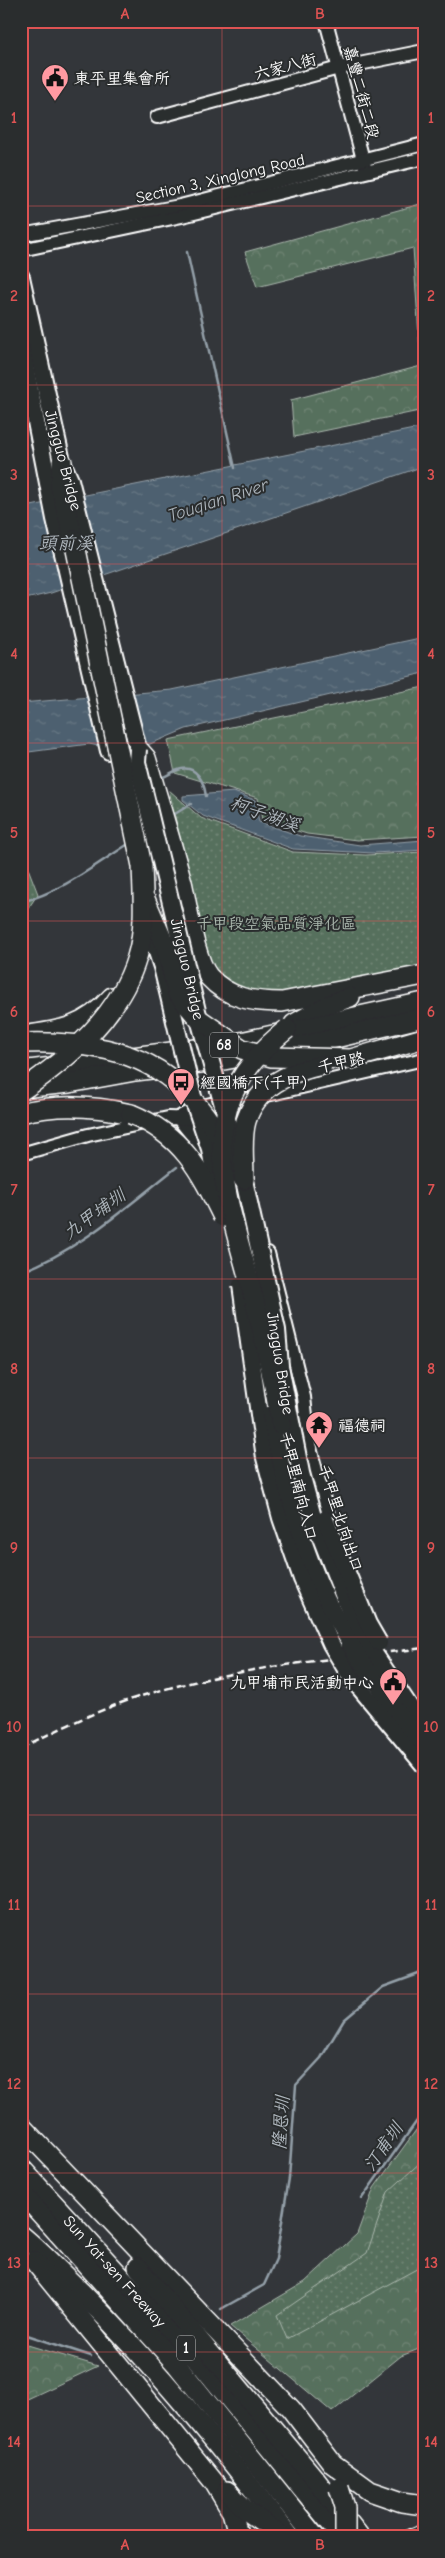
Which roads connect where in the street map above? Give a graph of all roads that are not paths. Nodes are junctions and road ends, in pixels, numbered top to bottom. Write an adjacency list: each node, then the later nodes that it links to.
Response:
1 (326, 21): 3 (street, 嘉豐二街二段)
2 (424, 51): 3 (street, 六家八街)
3 (339, 68): 4 (street, 六家八街); 7 (street, 嘉豐二街二段)
4 (156, 117)
5 (424, 144): 7 (street, Section 3, Xinglong Road)
6 (424, 158): 7 (street, Section 3, Xinglong Road)
7 (364, 166): 8 (street, Section 3, Xinglong Road); 9 (street, Section 3, Xinglong Road)
8 (21, 234): 9 (street)
9 (23, 249)
10 (21, 278): 12 (main road, Jingguo Bridge)
11 (21, 345): 14 (main road, Jingguo Bridge)
12 (62, 462): 13 (main road, Jingguo Bridge); 25 (highway, bridge)
13 (138, 750): 15 (highway); 18 (main road, Jingguo Bridge, bridge)
14 (135, 875): 18 (highway, bridge); 19 (highway); 27 (main road, Jingguo Bridge, bridge)
15 (424, 977): 41 (highway, bridge)
16 (424, 1002): 24 (highway, 68)
17 (424, 1018): 25 (highway, 68)
18 (199, 1019): 22 (highway, bridge); 33 (main road, Jingguo Bridge, bridge)
19 (21, 1036)
20 (424, 1038): 22 (highway, bridge)
21 (21, 1043): 27 (highway, bridge)
22 (351, 1059): 33 (highway, bridge)
23 (424, 1059): 26 (street, 千甲路)
24 (21, 1071)
25 (21, 1089)
26 (236, 1102): 29 (street, 千甲路); 30 (street)
27 (195, 1105): 33 (highway, bridge); 34 (main road, Jingguo Bridge, bridge)
28 (21, 1113): 34 (highway, bridge)
29 (178, 1118): 31 (street, 千甲路); 32 (street)
30 (241, 1148): 32 (street); 37 (street)
31 (21, 1154)
32 (205, 1160): 38 (street)
33 (244, 1180): 36 (main road, Jingguo Bridge, bridge)
34 (223, 1217): 35 (main road, Jingguo Bridge)
35 (241, 1285): 41 (main road, Jingguo Bridge, bridge); 44 (main road, bridge)
36 (277, 1330): 42 (main road, bridge); 48 (main road, Jingguo Bridge, bridge)
37 (292, 1350): 38 (street); 39 (street)
38 (248, 1357): 40 (street)
39 (300, 1382): 40 (street); 40 (street); 42 (street, 千甲里北向出口, bridge)
40 (251, 1390): 44 (street, 千甲里南向入口)
41 (304, 1539): 43 (main road, Jingguo Bridge, bridge)
42 (368, 1624): 47 (main road, bridge)
43 (346, 1635): 45 (street, bridge); 49 (main road, Jingguo Bridge, bridge)
44 (331, 1644): 46 (main road, bridge)
45 (350, 1659): 46 (street, bridge); 50 (street, bridge)
46 (350, 1676): 51 (main road, bridge)
47 (424, 1715)
48 (424, 1728)
49 (424, 1746)
50 (424, 1755)
51 (424, 1765)
52 (21, 2126): 54 (highway)
53 (21, 2168): 65 (highway, Sun Yat-sen Freeway / 1)
54 (66, 2174): 58 (highway); 67 (highway)
55 (21, 2192): 64 (highway, Sun Yat-sen Freeway / 1)
56 (21, 2235): 63 (highway)
57 (21, 2242): 59 (highway)
58 (291, 2409): 60 (highway); 66 (highway, bridge)
59 (214, 2482): 61 (highway); 62 (highway)
60 (424, 2505)
61 (239, 2537)
62 (284, 2537)
63 (290, 2537)
64 (315, 2537)
65 (342, 2537)
66 (345, 2537)
67 (360, 2537)

